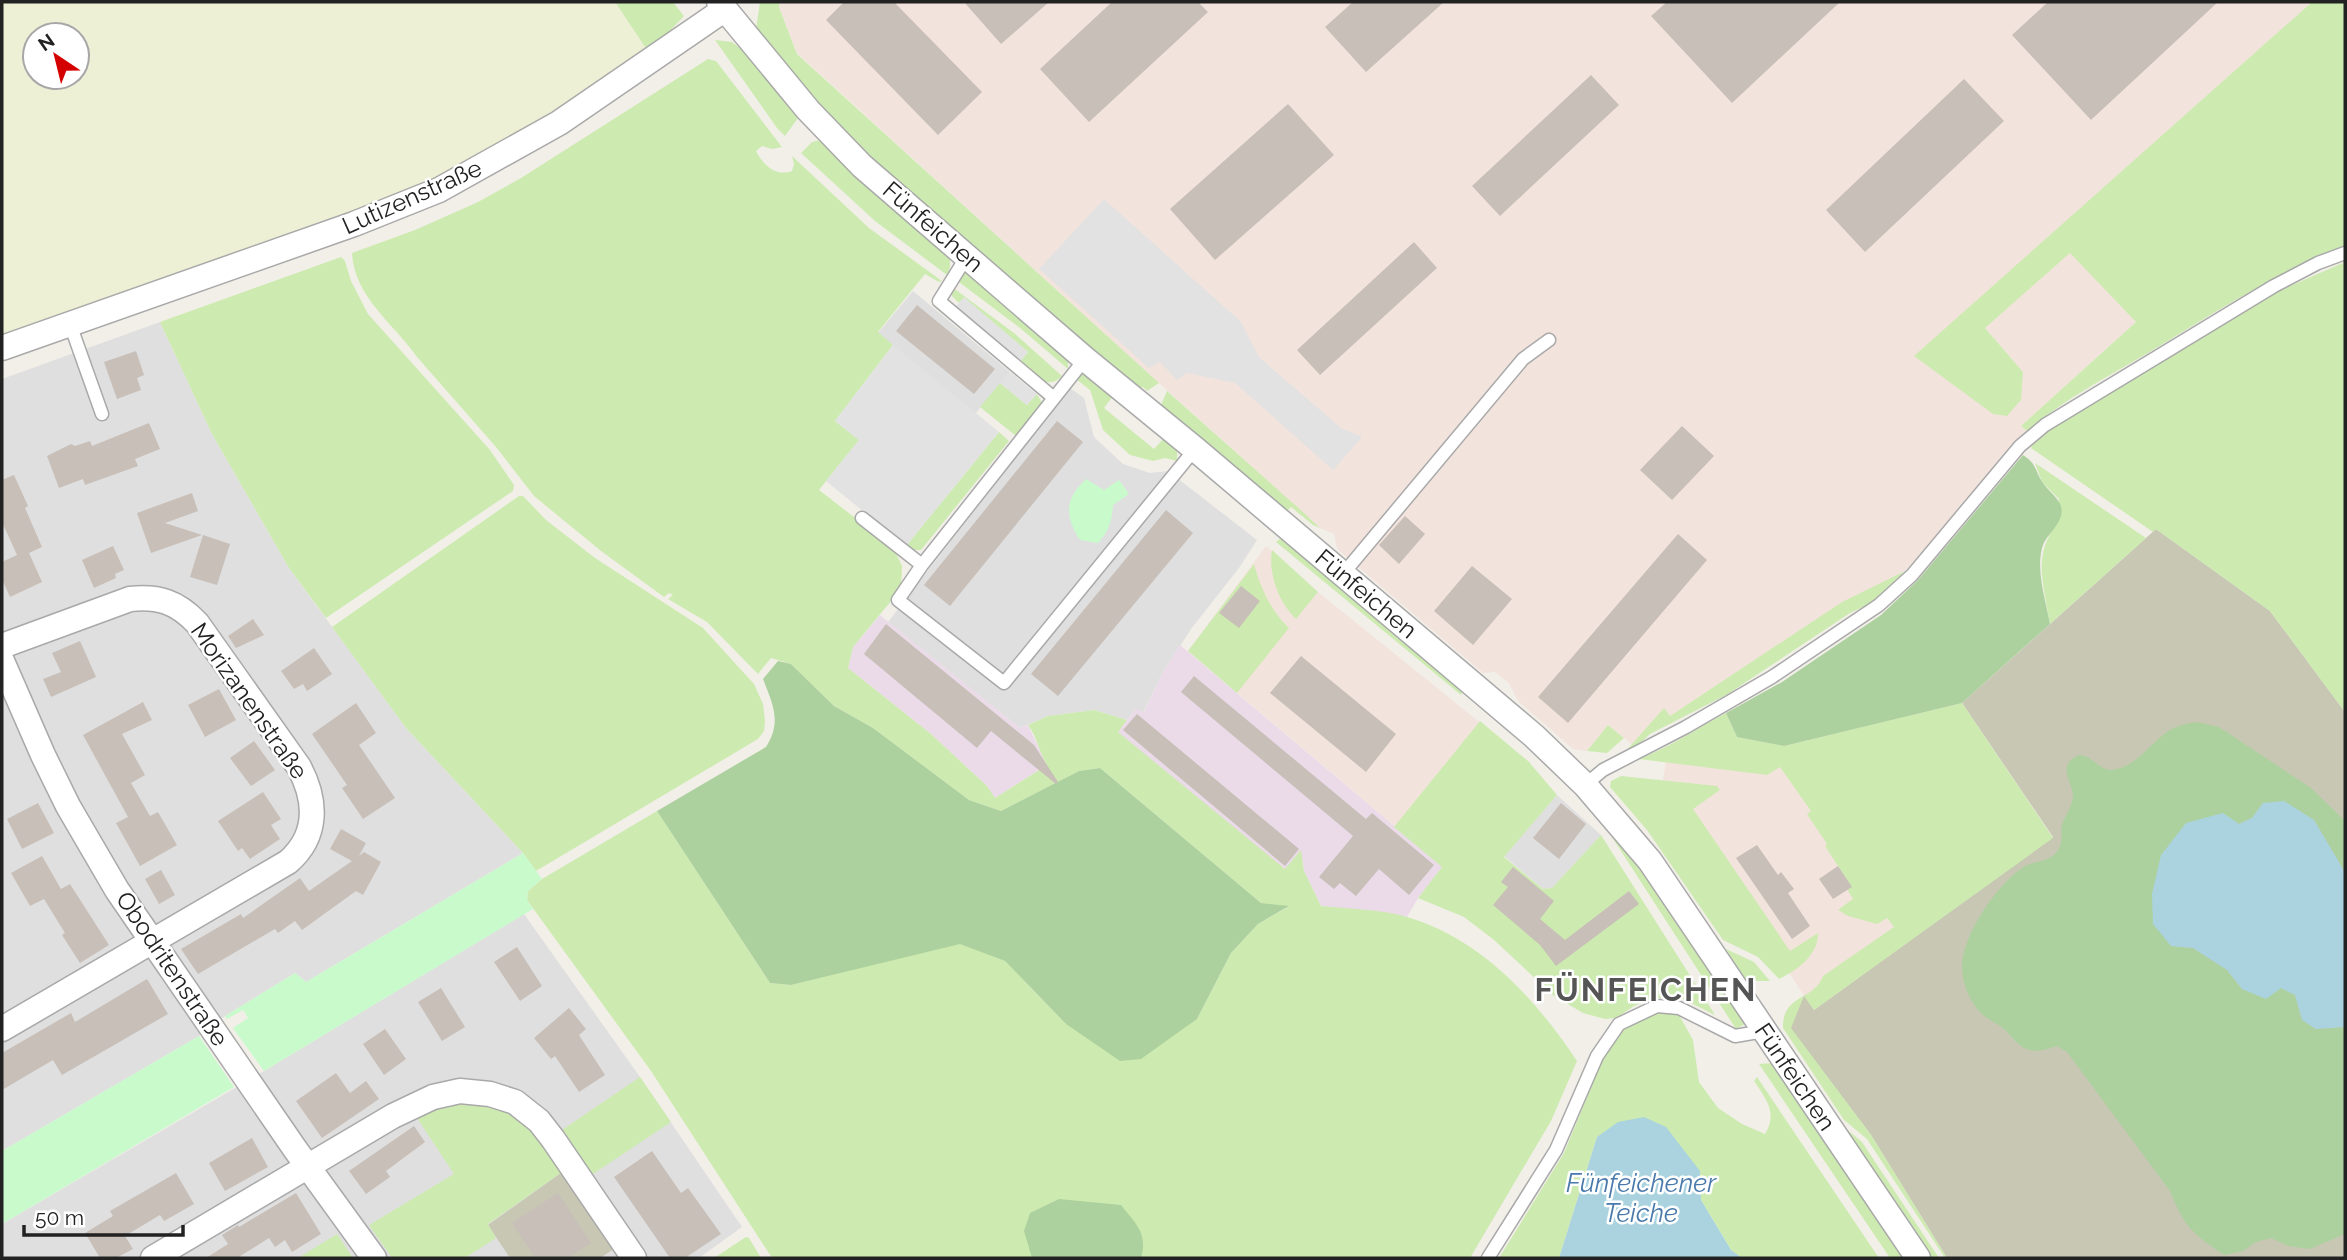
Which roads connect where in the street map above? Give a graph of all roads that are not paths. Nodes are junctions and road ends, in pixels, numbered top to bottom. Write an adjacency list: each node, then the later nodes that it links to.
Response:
1 (722, 5): 3 (street, Fünfeichen); 4 (street, Lutizenstraße)
2 (2345, 253): 16 (lane)
3 (967, 256): 7 (street, Fünfeichen); 8 (lane)
4 (69, 324): 6 (street, Lutizenstraße); 9 (lane)
5 (1549, 340): 13 (lane)
6 (2, 348)
7 (1085, 359): 8 (lane); 10 (street, Fünfeichen)
8 (1054, 398): 12 (lane)
9 (102, 414)
10 (1195, 449): 12 (lane); 13 (street, Fünfeichen)
11 (862, 518): 12 (lane)
12 (922, 565)
13 (1343, 574): 16 (street, Fünfeichen)
14 (2, 646): 17 (street, Morizanenstraße)
15 (2, 661): 17 (street, Obodritenstraße)
16 (1585, 785): 19 (street, Fünfeichen)
17 (151, 942): 18 (street, Morizanenstraße); 20 (street, Obodritenstraße)
18 (2, 1029)
19 (1764, 1031): 24 (lane); 25 (street, Fünfeichen)
20 (307, 1167): 21 (street); 22 (street, Obodritenstraße); 23 (street)
21 (153, 1258)
22 (374, 1258)
23 (634, 1258)
24 (1488, 1258)
25 (1918, 1258)

